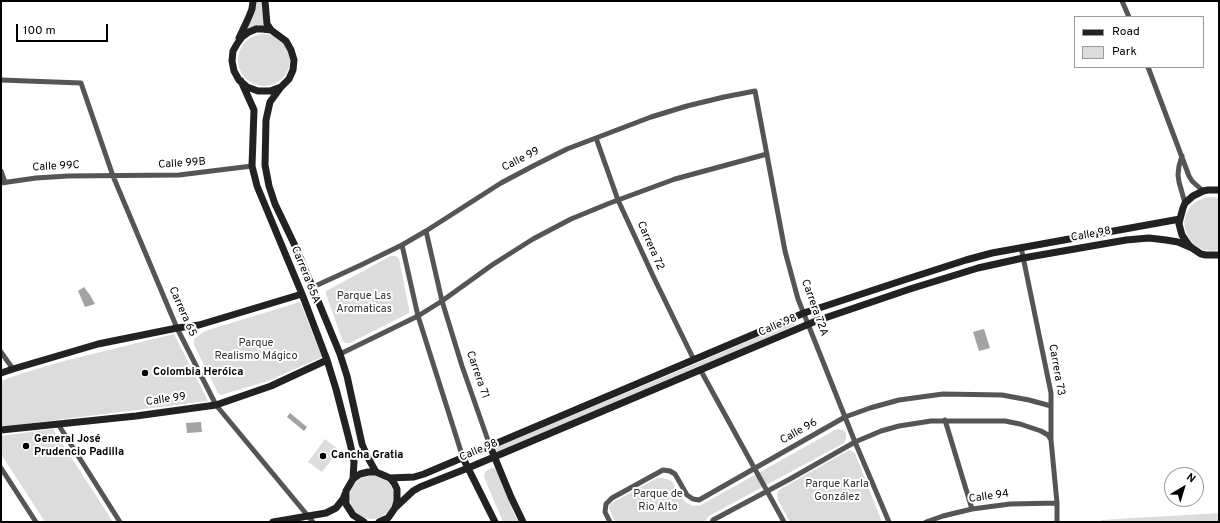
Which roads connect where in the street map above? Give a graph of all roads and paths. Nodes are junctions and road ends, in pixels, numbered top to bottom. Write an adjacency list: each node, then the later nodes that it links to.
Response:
1 (253, 1): 6 (street)
2 (265, 1): 5 (street)
3 (1122, 1): 4 (street)
4 (1129, 16)
5 (271, 30): 6 (street); 10 (street)
6 (237, 44): 9 (street)
7 (1148, 68): 14 (street)
8 (1, 80): 17 (street, Carrera 65)
9 (241, 81): 10 (street); 15 (street, Carrera 65A)
10 (281, 86): 30 (street, Carrera 65A)
11 (755, 91): 12 (street, Calle 99); 13 (street, Carrera 72A)
12 (596, 138): 21 (street, Carrera 72); 24 (street, Calle 99)
13 (767, 154): 21 (street); 33 (street, Carrera 72A)
14 (1182, 156): 20 (street); 22 (street)
15 (252, 166): 17 (street, Calle 99B); 31 (street, Carrera 65A)
16 (1, 171): 18 (street)
17 (113, 176): 18 (street, Calle 99C); 36 (street, Carrera 65)
18 (3, 182)
19 (1219, 190): 20 (street)
20 (1203, 191): 22 (street)
21 (618, 200): 32 (street); 40 (street, Carrera 72)
22 (1185, 203): 23 (street)
23 (1180, 219): 26 (street, Calle 98); 27 (street)
24 (426, 231): 25 (street, Calle 99); 32 (street, Carrera 71)
25 (402, 245): 30 (street, Calle 99); 34 (street)
26 (1021, 247): 29 (street, Carrera 73); 33 (street, Calle 98)
27 (1192, 248): 28 (street, Calle 98); 29 (street, Calle 98)
28 (1219, 255)
29 (1023, 258): 35 (street, Calle 98); 45 (street, Carrera 73)
30 (313, 287): 38 (street, Carrera 65A)
31 (302, 294): 36 (street); 39 (street, Carrera 65A)
32 (442, 301): 34 (street); 52 (street, Carrera 71)
33 (804, 314): 35 (street, Carrera 72A); 40 (street, Calle 98)
34 (418, 316): 38 (street); 54 (street)
35 (809, 324): 42 (street, Calle 98); 46 (street, Carrera 72A)
36 (177, 328): 41 (street); 44 (street, Carrera 65)
37 (1, 352): 41 (street)
38 (340, 354): 58 (street, Carrera 65A)
39 (327, 360): 44 (street, Calle 99); 60 (street, Carrera 65A)
40 (694, 360): 52 (street, Calle 98)
41 (13, 368): 43 (street)
42 (701, 371): 53 (street, Calle 98); 57 (street)
43 (1, 373)
44 (216, 405): 48 (street, Calle 99); 66 (street, Carrera 65)
45 (1051, 406): 46 (street, Calle 96); 50 (street, Carrera 73)
46 (845, 418): 51 (street, Carrera 72A); 57 (street, Calle 96)
47 (946, 420): 50 (street); 51 (street); 64 (street)
48 (58, 424): 49 (street, Calle 99); 68 (street)
49 (1, 430)
50 (1051, 440): 63 (street, Carrera 73)
51 (855, 442): 62 (street); 78 (street, Carrera 72A)
52 (490, 446): 53 (street, Carrera 71); 54 (street, Calle 98)
53 (494, 457): 56 (street, Calle 98); 74 (street, Carrera 71)
54 (463, 458): 56 (street); 59 (street, Calle 98)
55 (1, 468): 67 (street)
56 (468, 468): 65 (street, Calle 98); 73 (street)
57 (755, 468): 62 (street); 75 (street, Calle 96)
58 (376, 472): 59 (street); 60 (street)
59 (390, 478): 65 (street)
60 (353, 479): 61 (street)
61 (346, 491): 66 (street); 70 (street)
62 (767, 491): 76 (street); 77 (street)
63 (1057, 503): 64 (street, Calle 94); 80 (street, Carrera 73)
64 (972, 509): 79 (street, Calle 94)
65 (394, 510): 71 (street); 72 (street)
66 (311, 519): 69 (street)
67 (36, 522)
68 (120, 522)
69 (273, 522)
70 (364, 522)
71 (379, 522)
72 (388, 522)
73 (495, 522)
74 (523, 522)
75 (610, 522)
76 (712, 522)
77 (784, 522)
78 (889, 522)
79 (926, 522)
80 (1057, 522)

